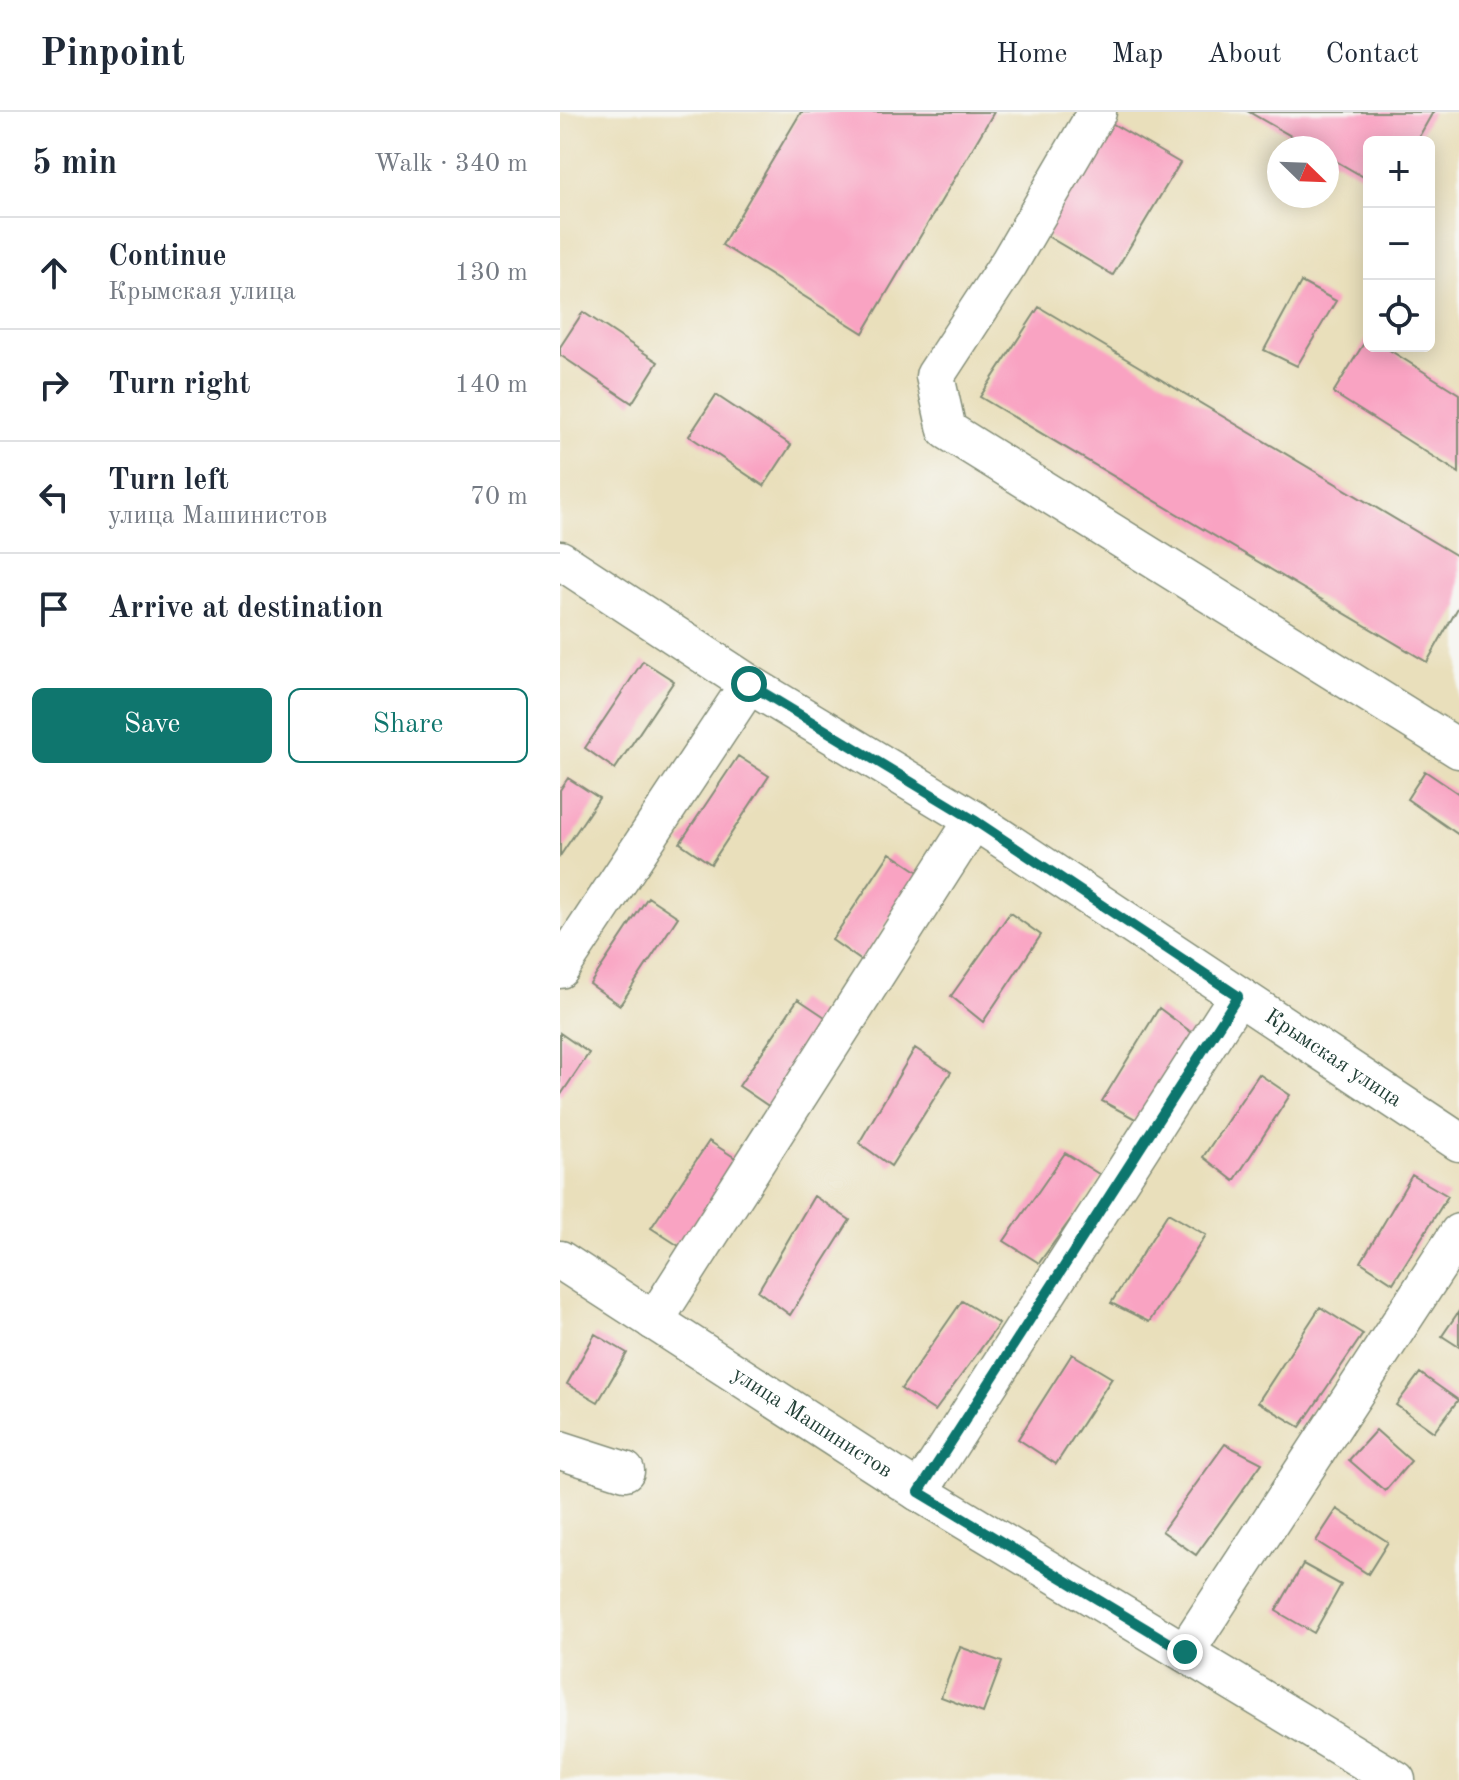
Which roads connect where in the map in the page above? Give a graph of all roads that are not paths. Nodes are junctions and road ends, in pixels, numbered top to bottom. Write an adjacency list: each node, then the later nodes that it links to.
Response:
1 (1097, 112): 4 (street)
2 (560, 560): 3 (street, Крымская улица)
3 (749, 684): 5 (street, Крымская улица); 6 (street)
4 (1459, 749)
5 (974, 820): 8 (street, Крымская улица); 12 (street)
6 (572, 926): 7 (street)
7 (560, 969)
8 (1238, 996): 9 (street, Крымская улица); 15 (street)
9 (1459, 1142)
10 (1459, 1233): 16 (street)
11 (560, 1260): 12 (street, улица Машинистов)
12 (654, 1321): 15 (street, улица Машинистов)
13 (560, 1450): 14 (street)
14 (625, 1471)
15 (919, 1492): 16 (street, улица Машинистов)
16 (1185, 1652): 17 (street, улица Машинистов)
17 (1396, 1780)

